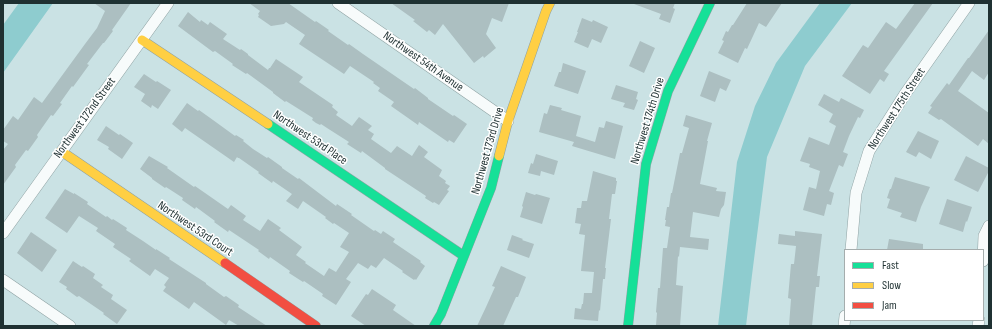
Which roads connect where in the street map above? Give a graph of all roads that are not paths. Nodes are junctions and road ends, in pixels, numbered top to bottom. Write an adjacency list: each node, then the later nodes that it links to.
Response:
1 (168, 3): 6 (street, Northwest 172nd Street)
2 (338, 3): 7 (street, Northwest 54th Avenue)
3 (550, 3): 7 (street, Northwest 173rd Drive)
4 (710, 3): 18 (street, Northwest 174th Drive)
5 (970, 3): 11 (street, Northwest 175th Street)
6 (142, 40): 8 (street, Northwest 172nd Street); 13 (street, Northwest 53rd Place)
7 (508, 120): 13 (street, Northwest 173rd Drive)
8 (61, 151): 10 (street, Northwest 172nd Street); 16 (street, Northwest 53rd Court)
9 (989, 226): 12 (street)
10 (3, 233)
11 (851, 249)
12 (983, 249)
13 (464, 256): 17 (street, Northwest 173rd Drive)
14 (3, 280): 15 (street)
15 (70, 326)
16 (316, 326)
17 (434, 326)
18 (628, 326)

